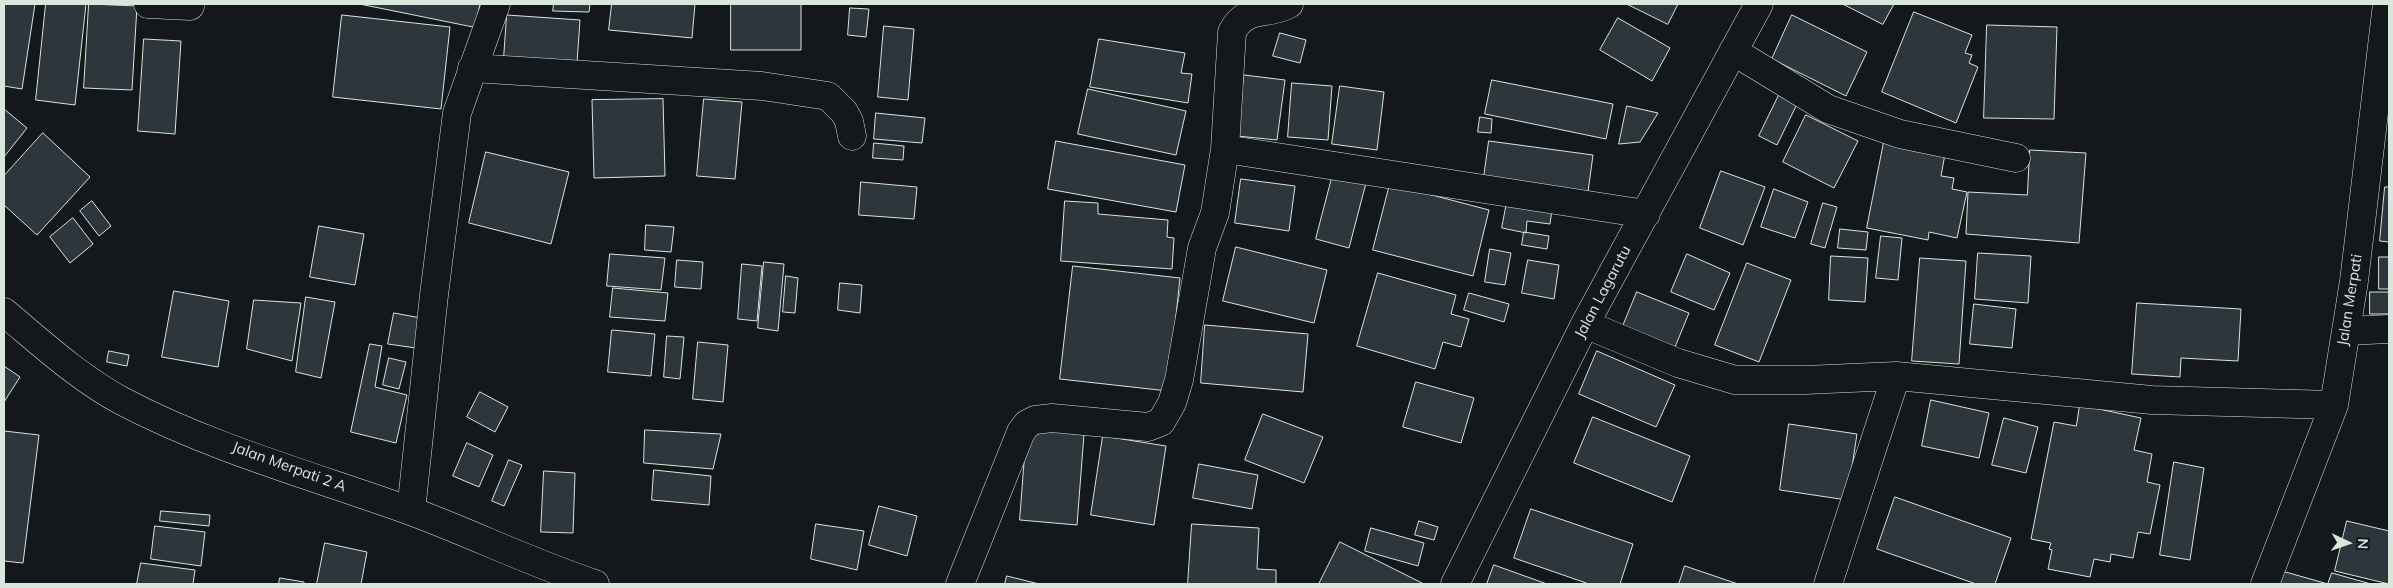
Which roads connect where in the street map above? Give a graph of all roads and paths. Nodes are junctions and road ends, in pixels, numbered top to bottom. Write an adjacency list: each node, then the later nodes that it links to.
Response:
1 (148, 4): 6 (street)
2 (496, 4): 9 (street)
3 (1289, 4): 11 (street)
4 (1758, 4): 8 (street, Jalan Lagarutu)
5 (2386, 4): 7 (street, Jalan Merpati)
6 (190, 6)
7 (2386, 44): 17 (street, Jalan Merpati)
8 (1733, 51): 12 (street); 13 (street, Jalan Lagarutu)
9 (472, 68): 10 (street); 20 (street)
10 (852, 136)
11 (1224, 149): 13 (street); 23 (street)
12 (2016, 158)
13 (1646, 214): 15 (street, Jalan Lagarutu)
14 (4, 312): 20 (street, Jalan Merpati 2 A)
15 (1586, 324): 18 (street); 24 (street, Jalan Lagarutu)
16 (2389, 329): 17 (street)
17 (2346, 331): 19 (street, Jalan Merpati)
18 (1896, 376): 19 (street); 25 (street)
19 (2334, 405): 26 (street, Jalan Merpati)
20 (411, 511): 21 (street, Jalan Merpati 2 A)
21 (560, 578): 22 (street, Jalan Merpati 2 A)
22 (595, 584)
23 (960, 584)
24 (1455, 584)
25 (1828, 584)
26 (2265, 584)

